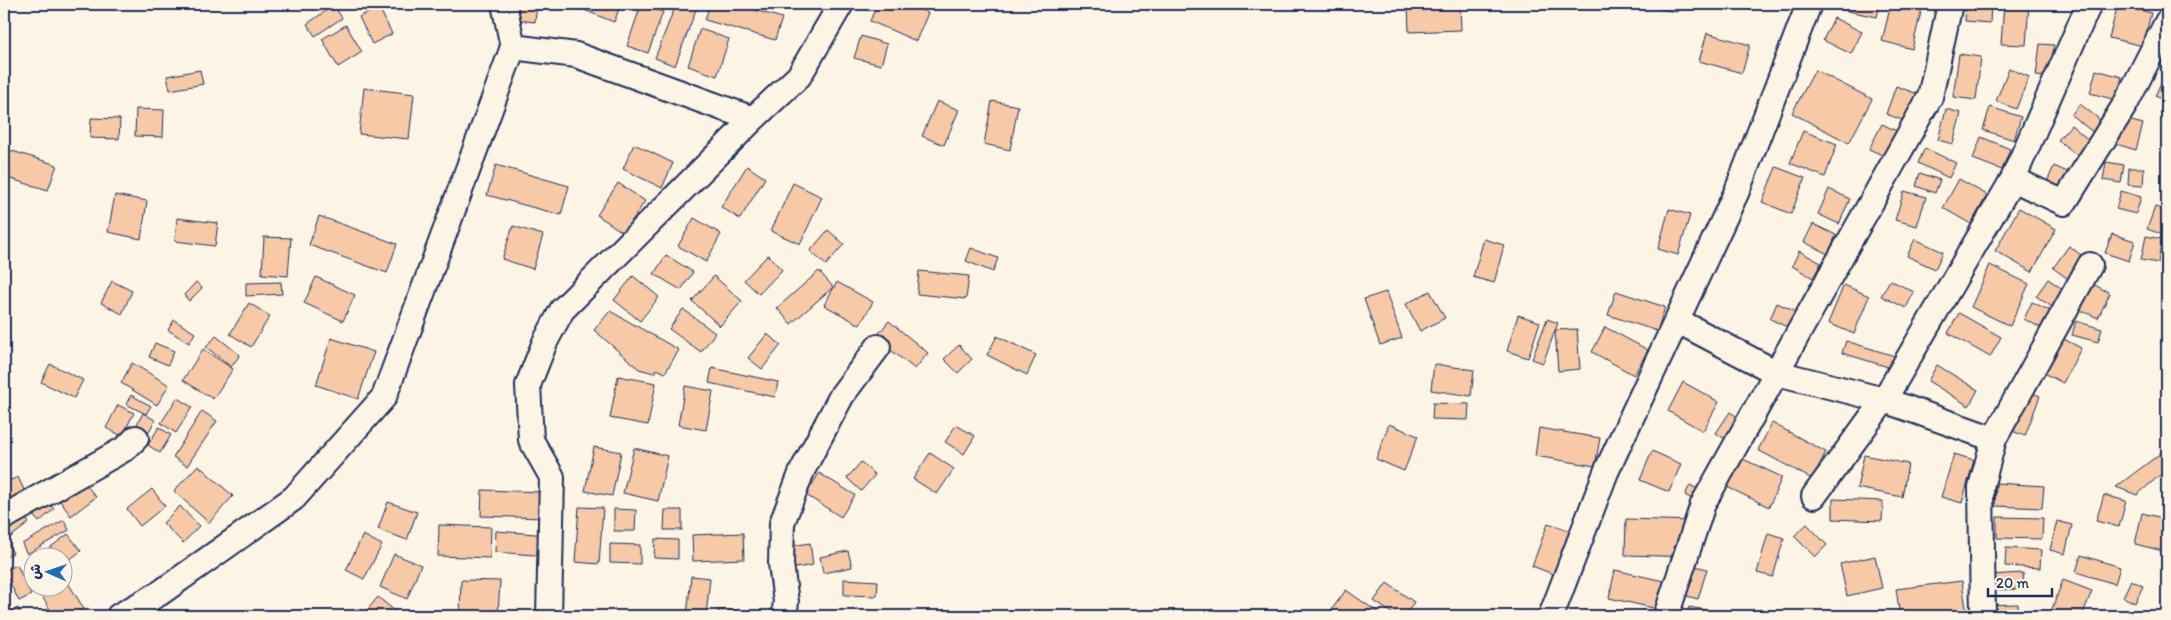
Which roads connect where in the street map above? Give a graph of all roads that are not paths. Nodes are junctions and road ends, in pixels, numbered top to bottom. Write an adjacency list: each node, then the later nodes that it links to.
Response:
1 (504, 4): 7 (street)
2 (841, 4): 8 (street)
3 (1809, 4): 11 (street)
4 (1950, 4): 13 (street)
5 (2089, 4): 9 (street)
6 (2167, 22): 9 (street)
7 (513, 47): 8 (street); 19 (street)
8 (753, 120): 20 (street)
9 (2013, 179): 14 (street)
10 (2090, 264): 16 (street)
11 (1678, 321): 13 (street); 22 (street)
12 (878, 348): 21 (street)
13 (1777, 373): 14 (street); 23 (street)
14 (1884, 400): 16 (street); 17 (street)
15 (136, 438): 18 (street)
16 (1994, 439): 24 (street)
17 (1814, 496)
18 (4, 517)
19 (119, 616)
20 (549, 616)
21 (784, 616)
22 (1551, 616)
23 (1666, 616)
24 (1983, 616)

